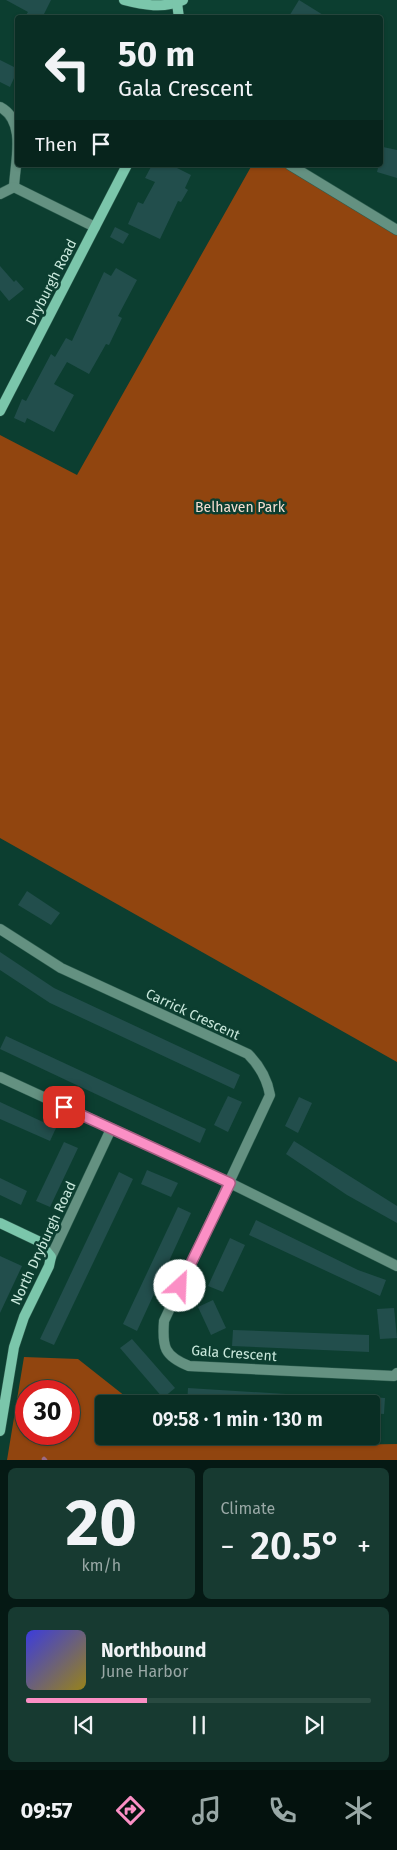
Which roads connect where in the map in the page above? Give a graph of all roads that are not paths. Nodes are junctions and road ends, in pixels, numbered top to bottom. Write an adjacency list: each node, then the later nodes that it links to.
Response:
1 (124, 0): 2 (street)
2 (180, 1): 3 (street)
3 (179, 15)
4 (0, 107): 5 (street)
5 (15, 124)
6 (16, 167): 9 (street)
7 (126, 167): 11 (street, Dryburgh Road)
8 (293, 167): 12 (street)
9 (14, 187): 10 (street); 11 (street)
10 (0, 194)
11 (95, 227): 13 (street, Dryburgh Road)
12 (397, 230)
13 (1, 407)
14 (0, 929): 17 (street, Carrick Crescent)
15 (0, 1077): 16 (street)
16 (112, 1129): 17 (street); 19 (street, North Dryburgh Road)
17 (230, 1183): 20 (street); 21 (street, Gala Crescent)
18 (0, 1223): 19 (street)
19 (51, 1257): 22 (street, North Dryburgh Road)
20 (397, 1266)
21 (397, 1374)
22 (0, 1431)

